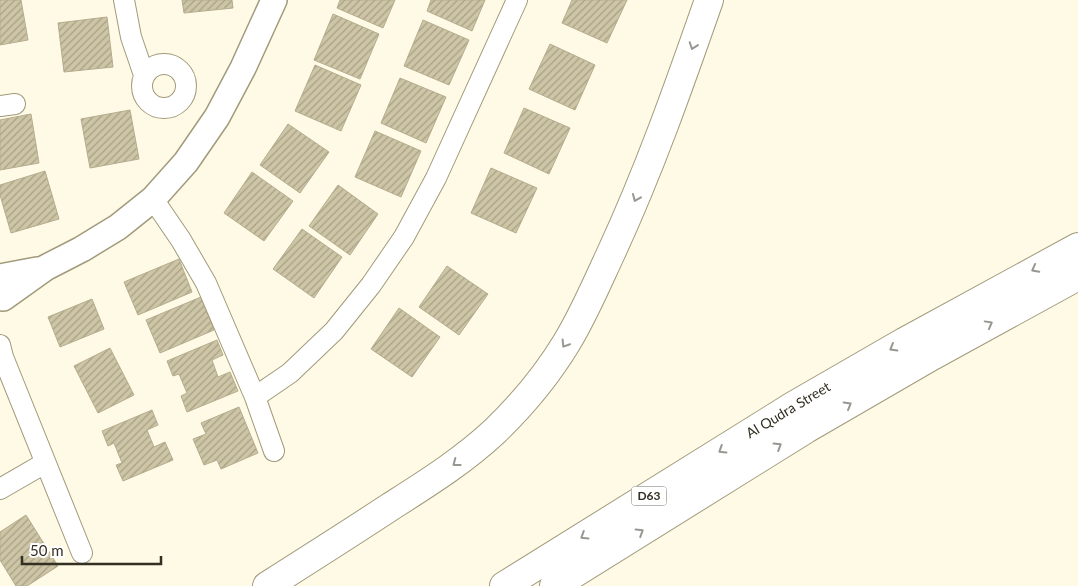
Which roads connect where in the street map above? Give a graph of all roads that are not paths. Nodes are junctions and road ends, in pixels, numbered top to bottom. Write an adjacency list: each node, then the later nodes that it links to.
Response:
1 (124, 0): 5 (street)
2 (274, 0): 6 (street)
3 (517, 0): 11 (street)
4 (709, 0): 17 (main road, one-way to 17)
5 (144, 75)
6 (153, 199): 9 (street); 11 (street)
7 (1078, 246): 12 (main road, Al Qudra Street / D63, one-way to 12)
8 (1078, 276): 12 (main road, Al Qudra Street / D63, one-way to 8)
9 (1, 291)
10 (1, 353): 14 (street)
11 (255, 397): 13 (street)
12 (800, 418): 18 (main road, Al Qudra Street / D63, one-way to 18); 19 (main road, Al Qudra Street / D63, one-way to 12)
13 (274, 451)
14 (45, 463): 15 (street); 16 (street)
15 (0, 489)
16 (82, 553)
17 (268, 586)
18 (504, 586)
19 (554, 586)

